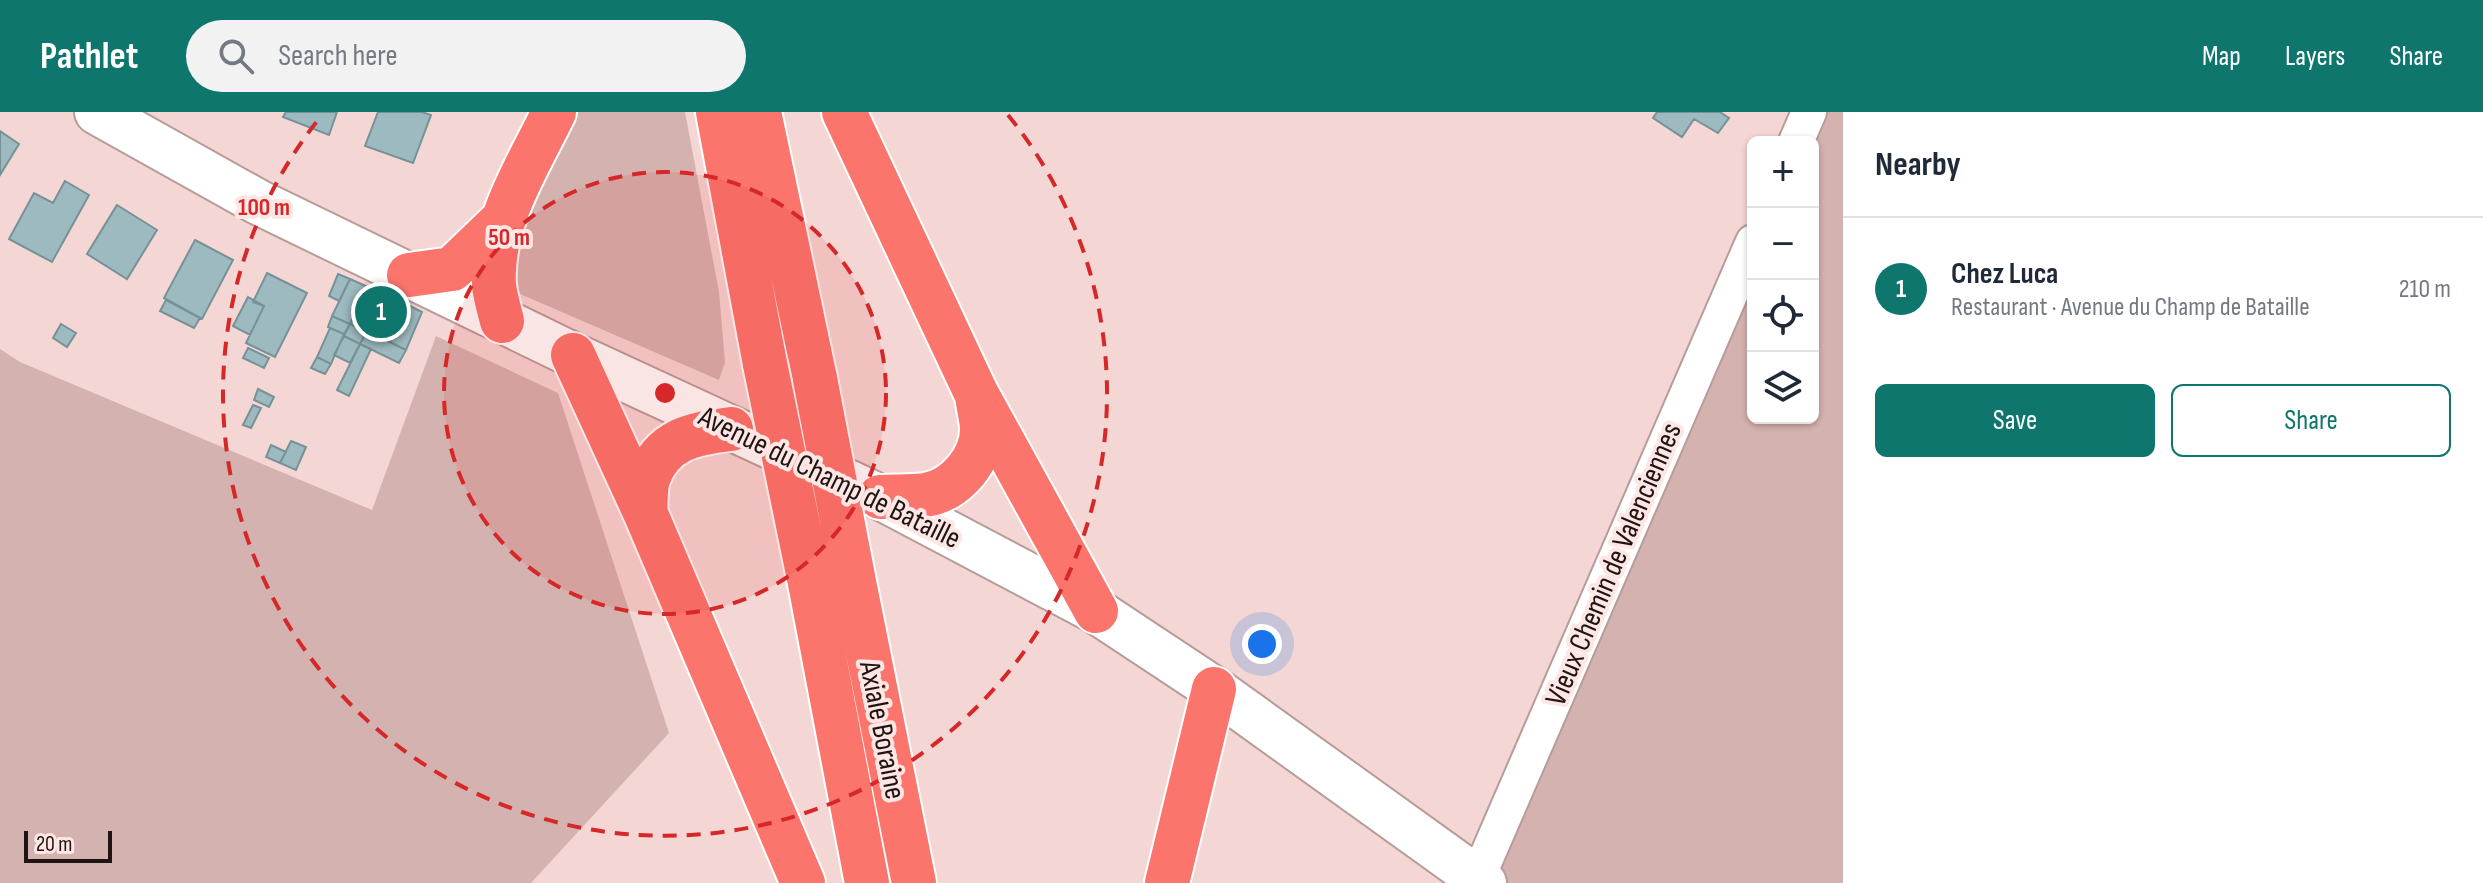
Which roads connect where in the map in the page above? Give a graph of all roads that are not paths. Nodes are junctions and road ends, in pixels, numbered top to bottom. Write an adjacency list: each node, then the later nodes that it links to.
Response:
1 (97, 112): 10 (street, Avenue du Champ de Bataille)
2 (554, 112): 8 (highway)
3 (718, 112): 21 (highway, Axiale Boraine, bridge)
4 (759, 112): 22 (highway, Axiale Boraine, bridge)
5 (844, 112): 13 (highway)
6 (1809, 112): 7 (street)
7 (1799, 136)
8 (501, 222): 10 (highway); 11 (highway)
9 (1747, 256): 19 (street, Vieux Chemin de Valenciennes)
10 (409, 275): 11 (street, Avenue du Champ de Bataille)
11 (502, 321): 12 (street, Avenue du Champ de Bataille)
12 (573, 355): 14 (street, Avenue du Champ de Bataille); 16 (highway)
13 (976, 393): 15 (highway); 17 (highway)
14 (731, 429): 15 (street, Avenue du Champ de Bataille); 16 (highway)
15 (880, 497): 17 (street, Avenue du Champ de Bataille)
16 (645, 512): 20 (highway)
17 (1096, 611): 18 (street, Avenue du Champ de Bataille)
18 (1214, 689): 19 (street, Avenue du Champ de Bataille); 23 (highway)
19 (1477, 882)
20 (803, 883)
21 (867, 883)
22 (914, 883)
23 (1167, 883)

